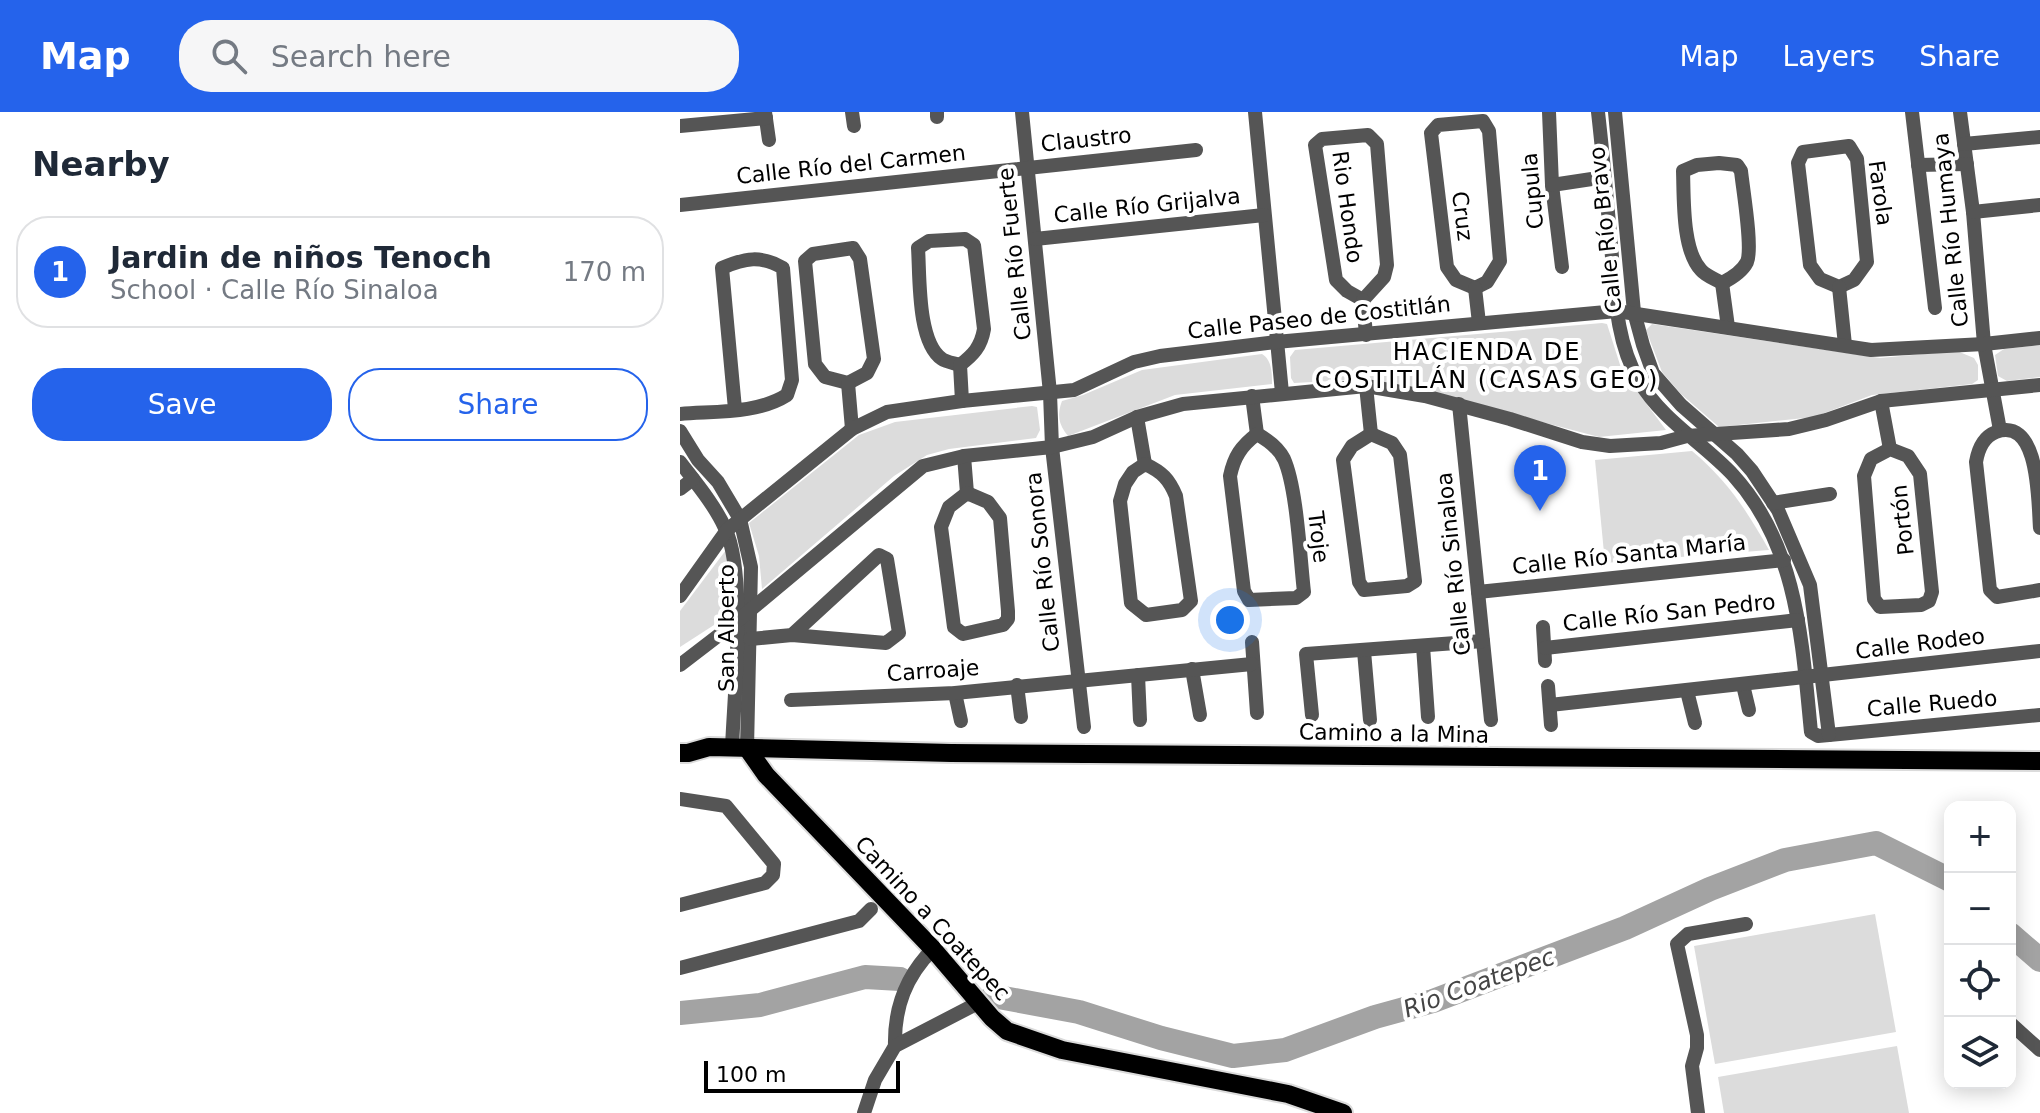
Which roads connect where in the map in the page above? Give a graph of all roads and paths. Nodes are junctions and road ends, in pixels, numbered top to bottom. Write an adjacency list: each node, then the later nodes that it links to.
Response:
1 (1022, 112): 16 (street, Calle Río Fuerte)
2 (1255, 112): 22 (street)
3 (1549, 112): 18 (street, Cupula)
4 (1598, 112): 17 (street, Calle Río Bravo)
5 (1615, 112): 31 (street, Calle Río Bravo)
6 (1912, 112): 15 (street)
7 (1960, 112): 12 (street, Calle Río Humaya)
8 (766, 115): 9 (street); 11 (street)
9 (680, 126)
10 (2040, 137): 12 (street)
11 (769, 140)
12 (1964, 144): 14 (street, Calle Río Humaya)
13 (1196, 150): 16 (street, Claustro)
14 (1967, 164): 15 (street); 21 (street, Calle Río Humaya)
15 (1918, 165): 29 (street)
16 (1028, 167): 19 (street, Calle Río del Carmen); 23 (street, Calle Río Fuerte)
17 (1605, 177): 18 (street); 30 (street, Calle Río Bravo)
18 (1552, 185): 24 (street, Cupula)
19 (680, 205)
20 (2040, 205): 21 (street)
21 (1973, 212): 37 (street, Calle Río Humaya)
22 (1264, 215): 23 (street, Calle Río Grijalva); 36 (street)
23 (1035, 239): 44 (street, Calle Río Fuerte)
24 (1562, 267)
25 (1722, 283): 25 (street); 33 (street)
26 (1839, 287): 26 (street, Farola); 38 (street)
27 (1475, 288): 27 (street, Cruz); 32 (street)
28 (1363, 300): 28 (street, Rio Hondo); 34 (street)
29 (1935, 308)
30 (1617, 311): 31 (street, Calle Paseo de Costitlán); 32 (street, Calle Paseo de Costitlán); 58 (street, Calle Río Bravo)
31 (1634, 312): 33 (street, Calle Paseo de Costitlán); 59 (street, Calle Río Bravo)
32 (1479, 323): 34 (street, Calle Paseo de Costitlán)
33 (1728, 327): 38 (street, Calle Paseo de Costitlán)
34 (1366, 335): 36 (street, Calle Paseo de Costitlán)
35 (2040, 338): 37 (street, Calle Paseo de Costitlán)
36 (1276, 342): 44 (street, Calle Paseo de Costitlán); 45 (street)
37 (1984, 344): 38 (street, Calle Paseo de Costitlán); 43 (street, Calle Río Humaya)
38 (1845, 345)
39 (960, 365): 39 (street); 47 (street)
40 (848, 383): 40 (street); 53 (street)
41 (2040, 385): 43 (street)
42 (1366, 386): 45 (street); 49 (street); 57 (street)
43 (1992, 391): 48 (street); 54 (street, Calle Río Humaya)
44 (1050, 393): 47 (street, Calle Paseo de Costitlán); 60 (street, Calle Río Sonora)
45 (1282, 393): 46 (street)
46 (1252, 396): 52 (street); 56 (street)
47 (962, 401): 53 (street, Calle Paseo de Costitlán)
48 (1881, 401): 59 (street); 61 (street)
49 (1459, 404): 58 (street); 75 (street, Calle Río Sinaloa)
50 (735, 409): 50 (street); 51 (street)
51 (680, 414)
52 (1137, 417): 60 (street); 64 (street)
53 (852, 429): 70 (street, Calle Paseo de Costitlán)
54 (2000, 430): 71 (street); 74 (street)
55 (680, 431): 70 (street, San Alberto)
56 (1257, 434): 56 (street, Troje)
57 (1371, 434): 57 (street)
58 (1687, 436): 59 (street); 73 (street, Calle Río Bravo)
59 (1716, 436): 69 (street, Calle Río Bravo)
60 (1052, 447): 62 (street); 94 (street, Calle Río Sonora)
61 (1890, 449): 61 (street, Portón)
62 (964, 456): 67 (street); 77 (street)
63 (680, 462): 65 (street, San Alberto)
64 (1145, 464): 64 (street)
65 (693, 479): 66 (street); 72 (street, San Alberto)
66 (680, 489)
67 (967, 493): 67 (street)
68 (1830, 494): 69 (street)
69 (1773, 503): 92 (street, Calle Río Bravo)
70 (740, 519): 72 (street, Calle Paseo de Costitlán); 77 (street, San Alberto)
71 (2040, 528)
72 (727, 530): 76 (street, Calle Paseo de Costitlán); 79 (street, San Alberto)
73 (1784, 560): 75 (street, Calle Río Santa María); 78 (street, Calle Río Bravo)
74 (2040, 590)
75 (1478, 592): 83 (street, Calle Río Sinaloa)
76 (680, 596)
77 (750, 609): 79 (street); 82 (street, San Alberto)
78 (1798, 620): 80 (street, Calle Río San Pedro); 93 (street, Calle Río Bravo)
79 (736, 622): 89 (street); 119 (street, San Alberto)
80 (1543, 627)
81 (792, 635): 81 (street); 82 (street)
82 (750, 639): 119 (street, San Alberto)
83 (1483, 641): 85 (street); 111 (street, Calle Río Sinaloa)
84 (1252, 642): 88 (street)
85 (1423, 646): 86 (street); 108 (street)
86 (1364, 651): 105 (street); 110 (street)
87 (2040, 651): 92 (street, Calle Rodeo)
88 (1252, 664): 90 (street, Carroaje); 103 (street)
89 (680, 665)
90 (1192, 669): 91 (street, Carroaje); 104 (street)
91 (1138, 675): 94 (street, Carroaje); 109 (street)
92 (1822, 677): 93 (street, Calle Rodeo); 116 (street, Calle Río Bravo)
93 (1805, 678): 96 (street, Calle Rodeo); 116 (street, Calle Río Bravo)
94 (1077, 682): 95 (street, Carroaje); 115 (street, Calle Río Sonora)
95 (1017, 685): 99 (street, Carroaje); 107 (street)
96 (1743, 685): 98 (street, Calle Rodeo); 102 (street)
97 (1548, 686): 101 (street)
98 (1687, 691): 101 (street, Calle Rodeo); 113 (street)
99 (955, 693): 100 (street, Carroaje); 112 (street)
100 (791, 700)
101 (1550, 705): 114 (street)
102 (1749, 710)
103 (1257, 713)
104 (1200, 715)
105 (1312, 715)
106 (2040, 715): 116 (street, Calle Ruedo)
107 (1021, 717)
108 (1428, 717)
109 (1140, 720)
110 (1370, 720)
111 (1491, 720)
112 (961, 721)
113 (1695, 723)
114 (1551, 725)
115 (1084, 727)
116 (1829, 735)
117 (680, 740): 118 (main road)
118 (709, 747): 119 (main road); 120 (main road)
119 (740, 748): 121 (main road, Camino a la Mina); 126 (main road, Camino a Coatepec)
120 (680, 753)
121 (2040, 761)
122 (680, 799): 123 (street)
123 (680, 905)
124 (871, 909): 127 (street)
125 (1746, 924): 134 (street)
126 (933, 949): 128 (main road, Camino a Coatepec); 130 (street)
127 (680, 968)
128 (978, 1003): 130 (street); 133 (main road, Camino a Coatepec)
129 (2016, 1028): 131 (street)
130 (895, 1046): 132 (street)
131 (2040, 1050)
132 (864, 1113)
133 (1343, 1113)
134 (1698, 1113)

